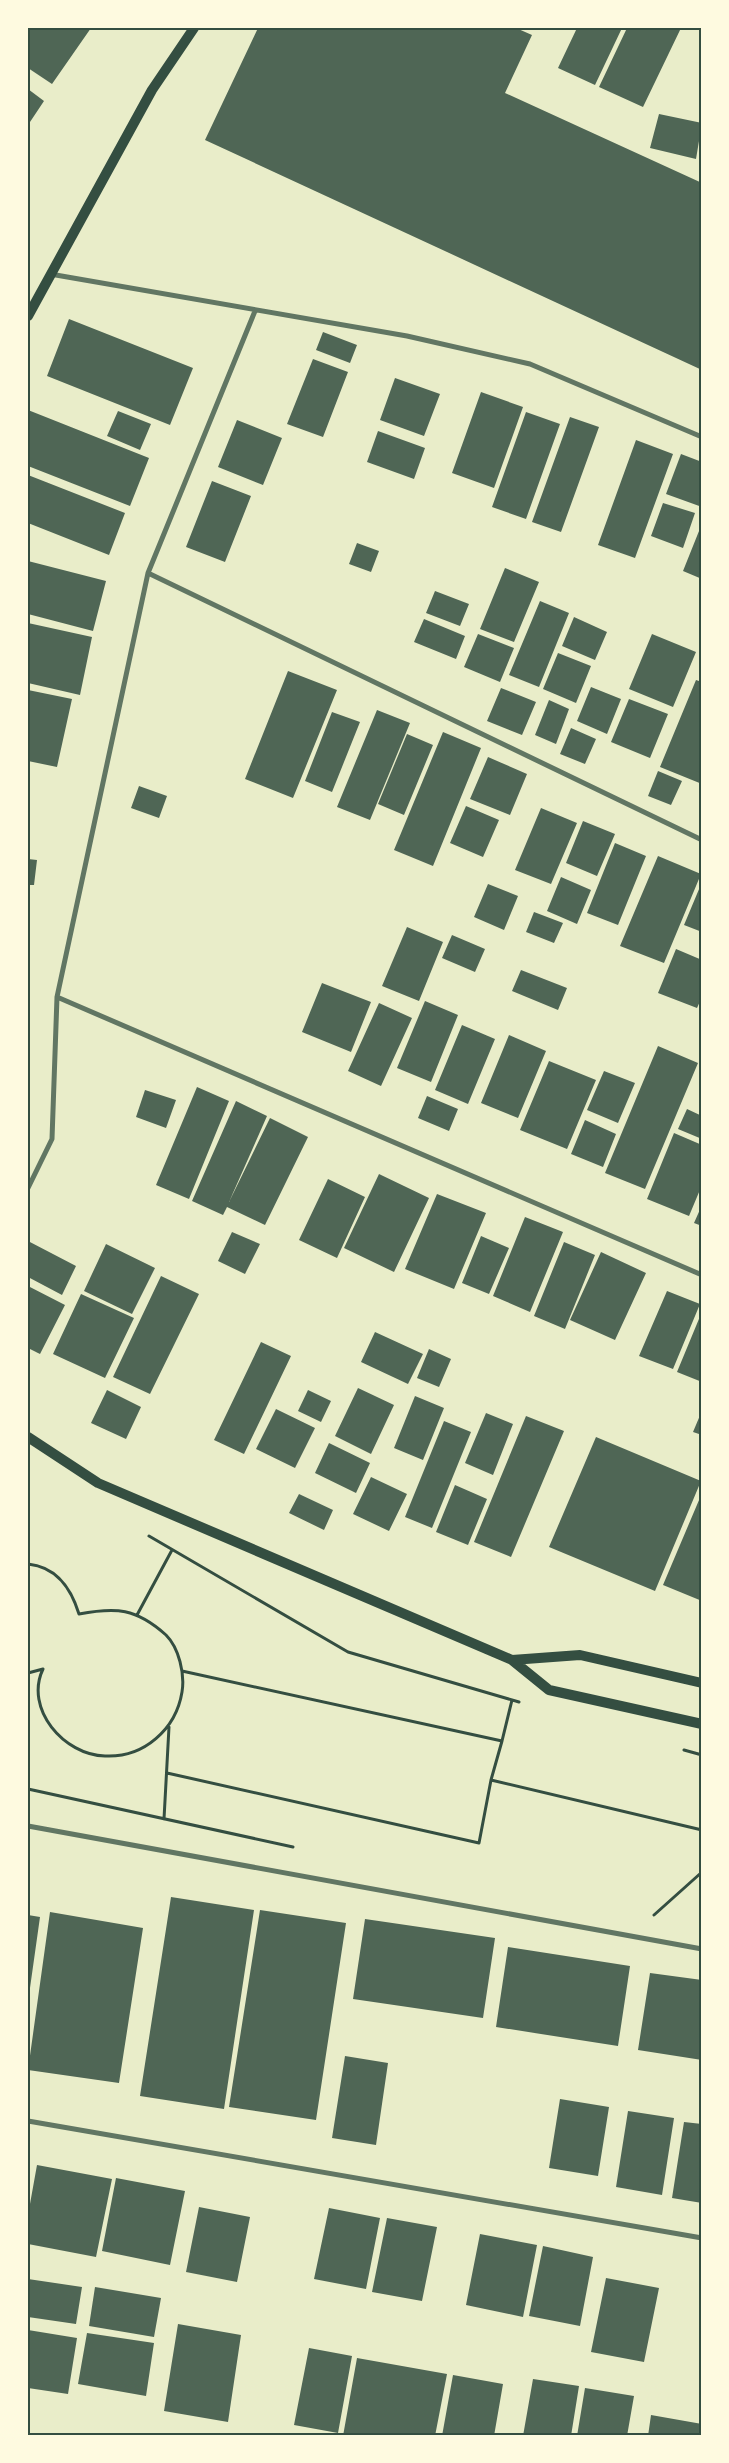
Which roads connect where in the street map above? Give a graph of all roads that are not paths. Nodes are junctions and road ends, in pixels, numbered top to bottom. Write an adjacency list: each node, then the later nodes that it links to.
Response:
1 (194, 28): 2 (main road)
2 (49, 274): 3 (street); 4 (main road)
3 (255, 311): 5 (street); 6 (street)
4 (28, 316)
5 (702, 437)
6 (148, 573): 7 (street); 8 (street)
7 (702, 840)
8 (57, 997): 9 (street); 10 (street)
9 (28, 1188)
10 (702, 1275)
11 (28, 1437): 12 (main road)
12 (512, 1660): 13 (main road); 14 (main road)
13 (702, 1683)
14 (702, 1724)
15 (28, 1826): 16 (street)
16 (702, 1949)
17 (28, 2121): 18 (street)
18 (702, 2238)

